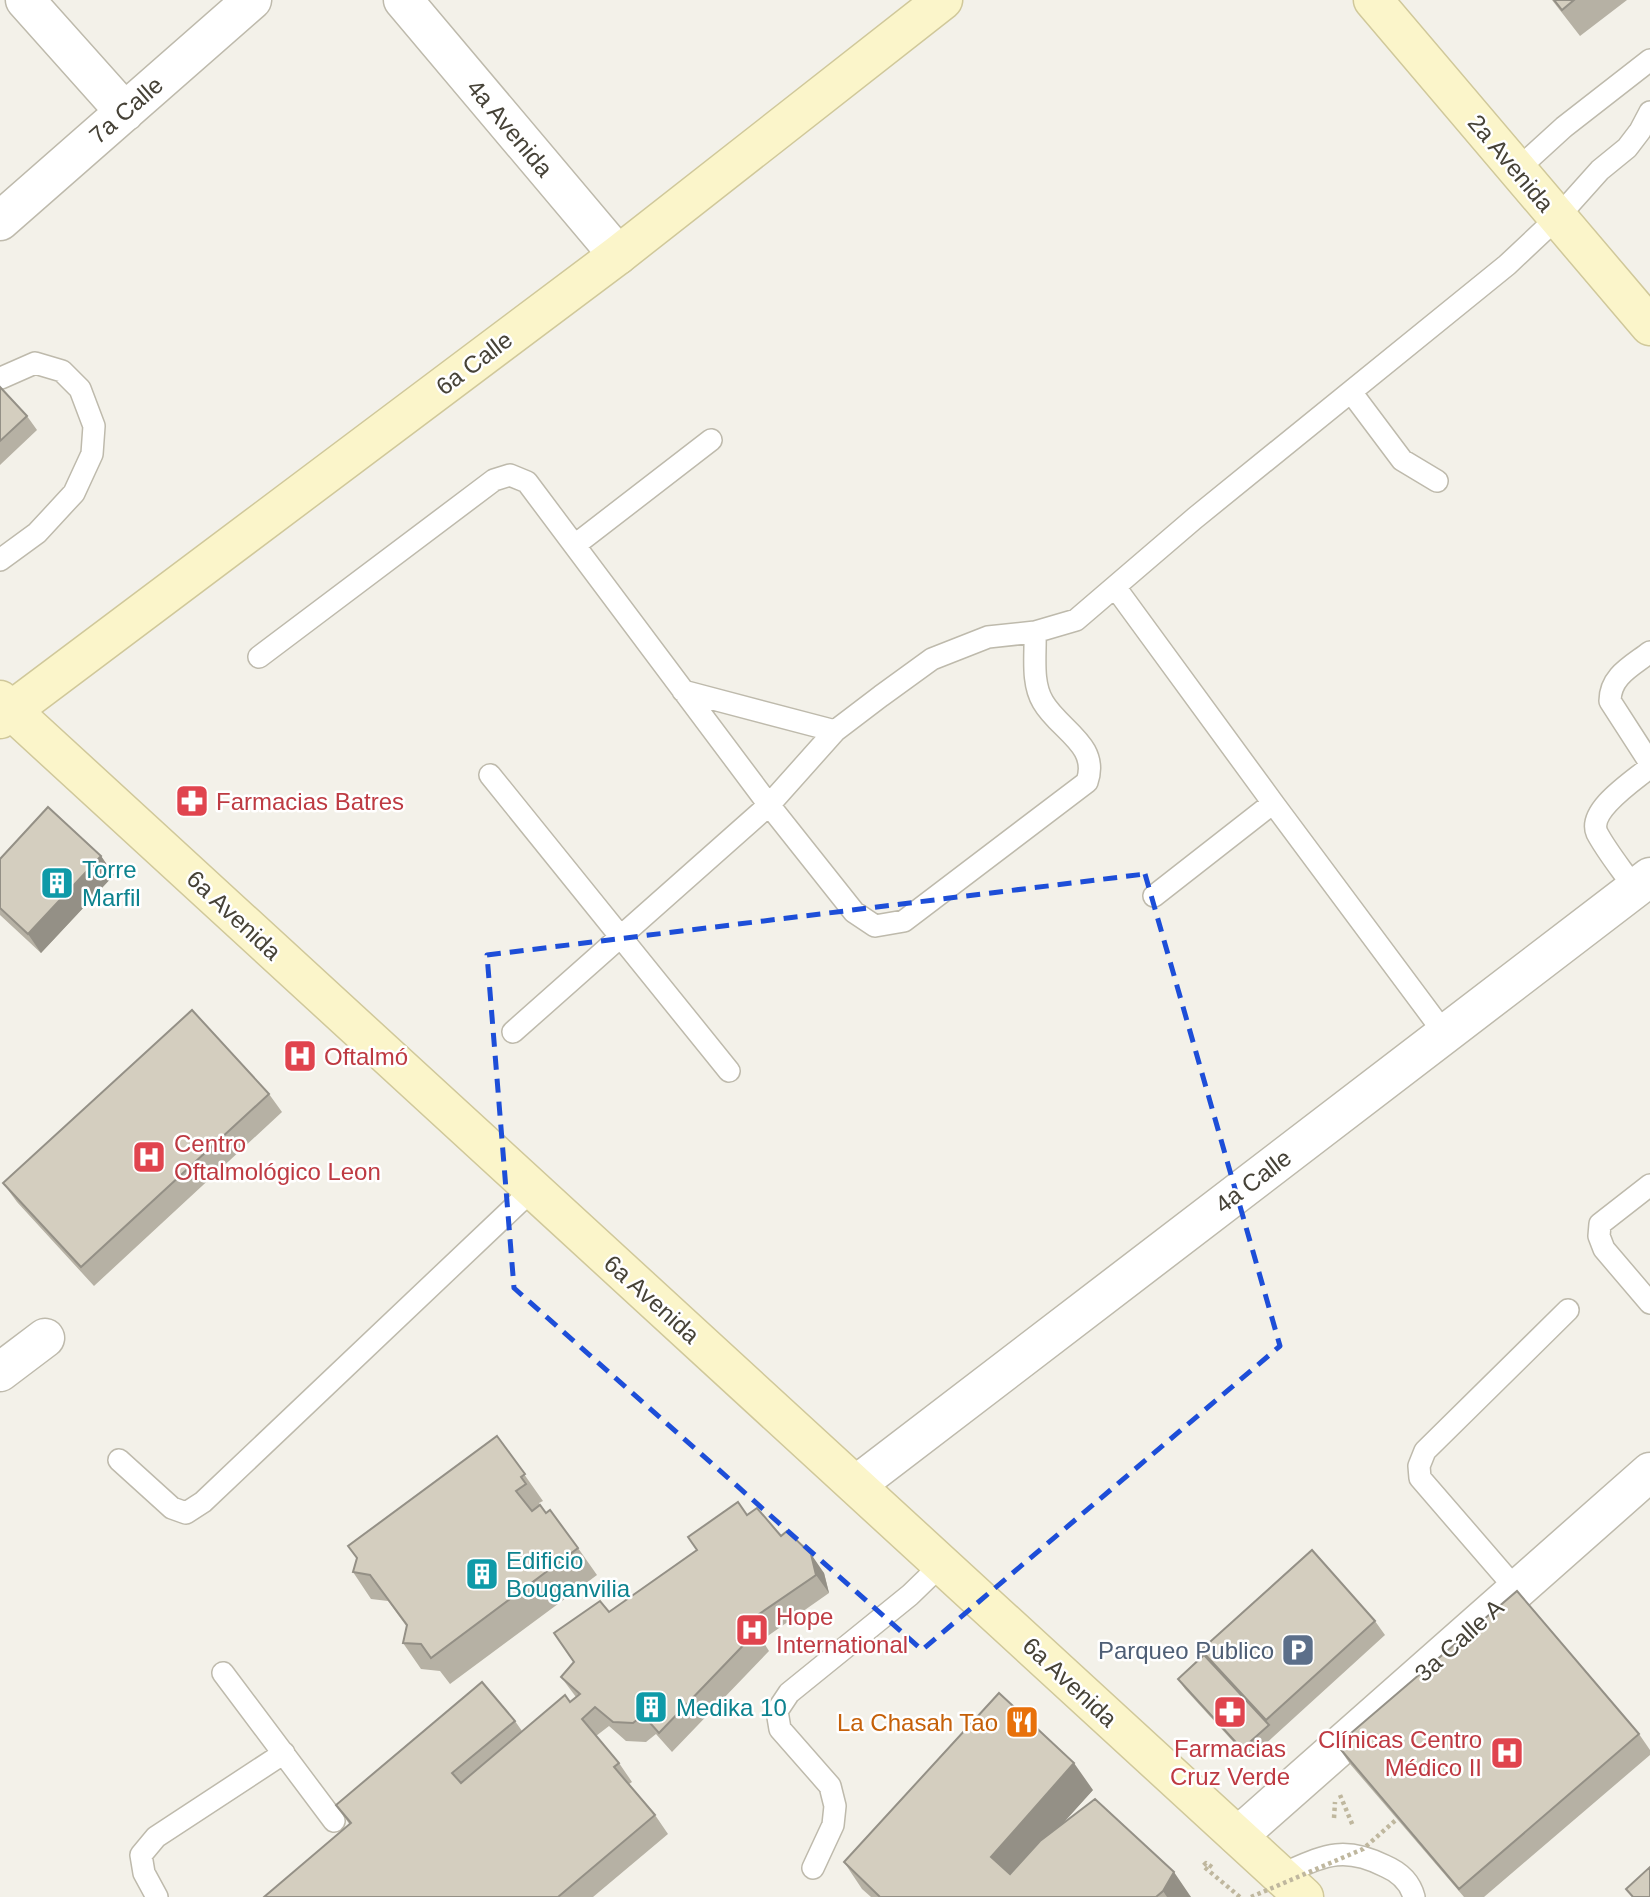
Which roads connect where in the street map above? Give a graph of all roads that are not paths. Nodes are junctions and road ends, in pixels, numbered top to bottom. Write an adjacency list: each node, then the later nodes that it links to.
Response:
1 (25, 0): 7 (street)
2 (252, 0): 7 (street, 7a Calle)
3 (403, 0): 12 (street, 4a Avenida)
4 (943, 0): 12 (main road, 6a Calle)
5 (1373, 0): 9 (main road, 2a Avenida)
6 (1650, 60): 9 (lane)
7 (125, 112): 11 (street, 7a Calle)
8 (1650, 112): 10 (lane)
9 (1518, 169): 10 (main road, 2a Avenida)
10 (1557, 218): 13 (main road, 2a Avenida); 15 (lane)
11 (0, 221)
12 (618, 255): 25 (main road, 6a Calle)
13 (1650, 326)
14 (1, 378): 19 (lane)
15 (1351, 392): 17 (lane); 20 (lane)
16 (710, 440): 18 (lane)
17 (1437, 481)
18 (575, 545): 23 (lane); 24 (lane)
19 (0, 560)
20 (1115, 587): 21 (lane); 29 (lane)
21 (1035, 632): 26 (lane); 30 (lane)
22 (1650, 652): 27 (lane)
23 (259, 657)
24 (683, 691): 26 (lane); 30 (lane)
25 (4, 710): 38 (main road, 6a Avenida)
26 (835, 731): 30 (lane)
27 (1650, 765): 31 (lane)
28 (490, 775): 33 (lane)
29 (1273, 803): 32 (lane); 35 (lane)
30 (769, 805): 33 (lane)
31 (1642, 883): 35 (street, 4a Calle)
32 (1154, 896)
33 (621, 936): 34 (lane); 36 (lane)
34 (513, 1032)
35 (1445, 1034): 45 (street, 4a Calle)
36 (729, 1071)
37 (1650, 1185): 39 (lane)
38 (533, 1190): 43 (lane); 45 (main road, 6a Avenida)
39 (1650, 1303)
40 (1568, 1310): 47 (lane)
41 (45, 1338): 42 (street)
42 (0, 1373)
43 (119, 1460)
44 (1648, 1480): 47 (street, 3a Calle A)
45 (856, 1485): 46 (main road, 6a Avenida)
46 (942, 1564): 51 (main road, 6a Avenida); 52 (lane)
47 (1516, 1589): 51 (street, 3a Calle A)
48 (223, 1673): 49 (lane)
49 (284, 1753): 50 (lane); 54 (lane)
50 (334, 1821)
51 (1238, 1836): 53 (main road, 6a Avenida)
52 (813, 1868)
53 (1278, 1890): 55 (lane)
54 (157, 1897)
55 (1414, 1897)

